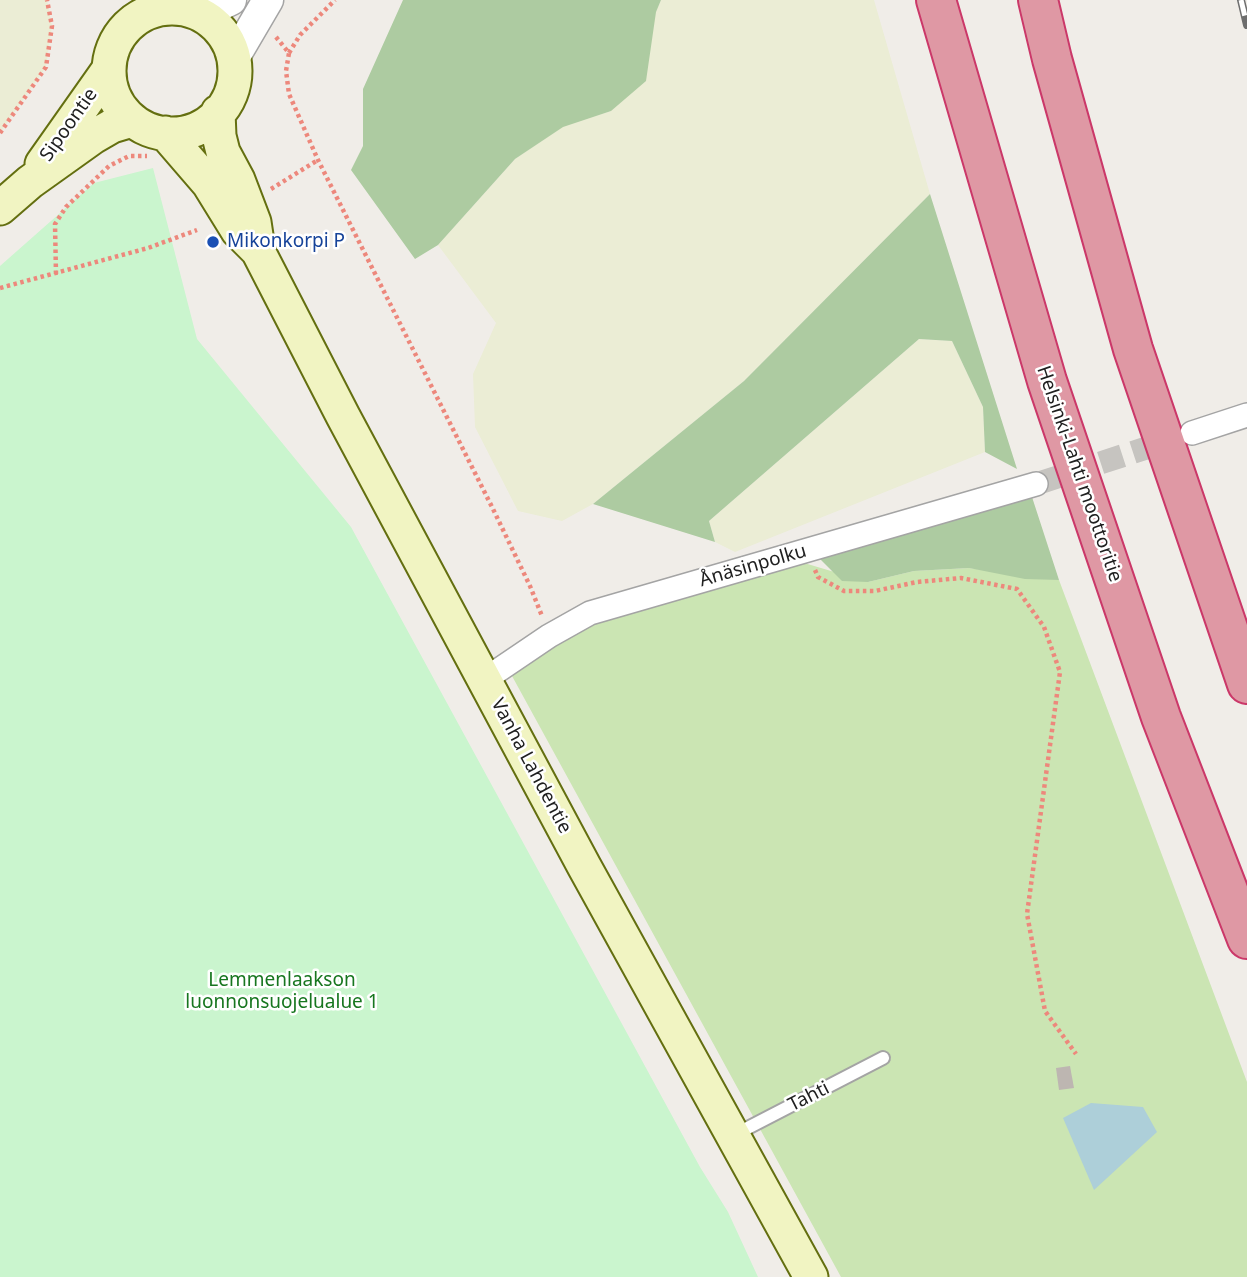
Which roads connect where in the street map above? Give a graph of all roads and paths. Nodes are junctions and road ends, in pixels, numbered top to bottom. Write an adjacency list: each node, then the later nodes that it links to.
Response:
1 (47, 0): 15 (path)
2 (118, 0): 9 (main road)
3 (231, 0): 7 (street)
4 (335, 0): 10 (path)
5 (936, 0): 32 (highway, Helsinki-Lahti moottoritie)
6 (1038, 0): 31 (highway)
7 (177, 7): 9 (main road); 11 (main road)
8 (263, 9): 10 (path); 11 (street)
9 (120, 36): 12 (main road)
10 (289, 53): 17 (path)
11 (234, 58): 13 (main road)
12 (109, 69): 14 (main road); 18 (main road, Sipoontie)
13 (218, 112): 16 (main road); 22 (main road, Vanha Lahdentie)
14 (132, 120): 16 (main road); 18 (main road, Sipoontie)
15 (0, 132)
16 (159, 145): 22 (main road, Vanha Lahdentie); 23 (path)
17 (318, 160): 19 (path); 29 (path)
18 (30, 182): 20 (main road, Sipoontie)
19 (271, 189)
20 (0, 208)
21 (197, 230): 23 (path)
22 (258, 251): 30 (main road, Vanha Lahdentie)
23 (56, 274): 24 (path)
24 (0, 288)
25 (1247, 415): 26 (street)
26 (1192, 433)
27 (1036, 484): 28 (street, Ånäsinpolku)
28 (807, 550): 29 (street, Ånäsinpolku); 33 (path)
29 (550, 636): 30 (street, Ånäsinpolku)
30 (484, 680): 35 (main road, Vanha Lahdentie)
31 (1247, 684)
32 (1247, 939)
33 (1076, 1054)
34 (883, 1058): 35 (lane, Tahti)
35 (734, 1135): 36 (main road, Vanha Lahdentie)
36 (811, 1277)

